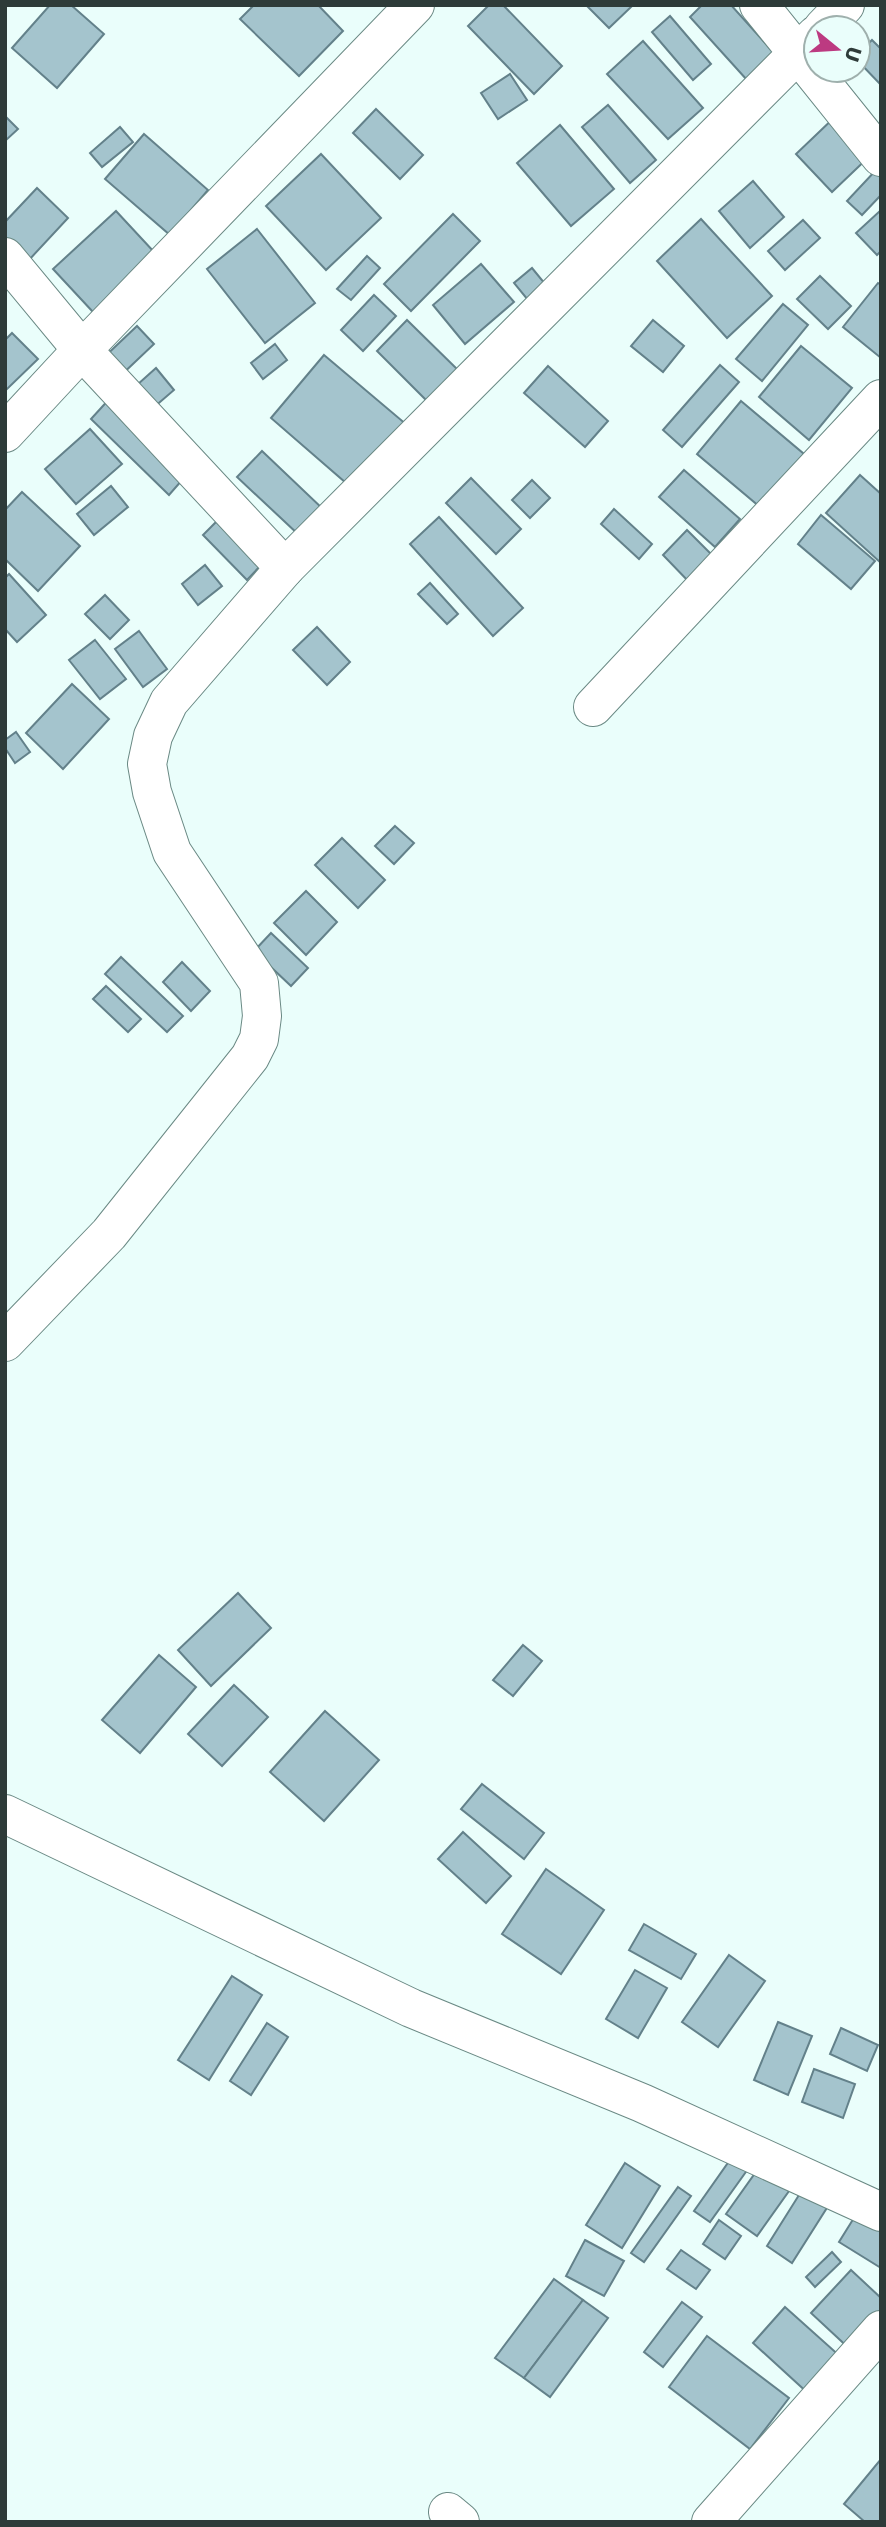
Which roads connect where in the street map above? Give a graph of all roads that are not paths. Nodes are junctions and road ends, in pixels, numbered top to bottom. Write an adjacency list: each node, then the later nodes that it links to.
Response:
1 (415, 5): 8 (street)
2 (759, 5): 3 (street)
3 (802, 33)
4 (802, 49): 11 (street)
5 (838, 84): 6 (street)
6 (881, 157)
7 (5, 257): 8 (street)
8 (82, 350): 10 (street); 11 (street)
9 (881, 399): 12 (street)
10 (5, 433)
11 (285, 568): 13 (street)
12 (593, 707)
13 (5, 1342)
14 (5, 1814): 15 (street)
15 (881, 2212)
16 (881, 2330): 17 (street)
17 (711, 2522)

